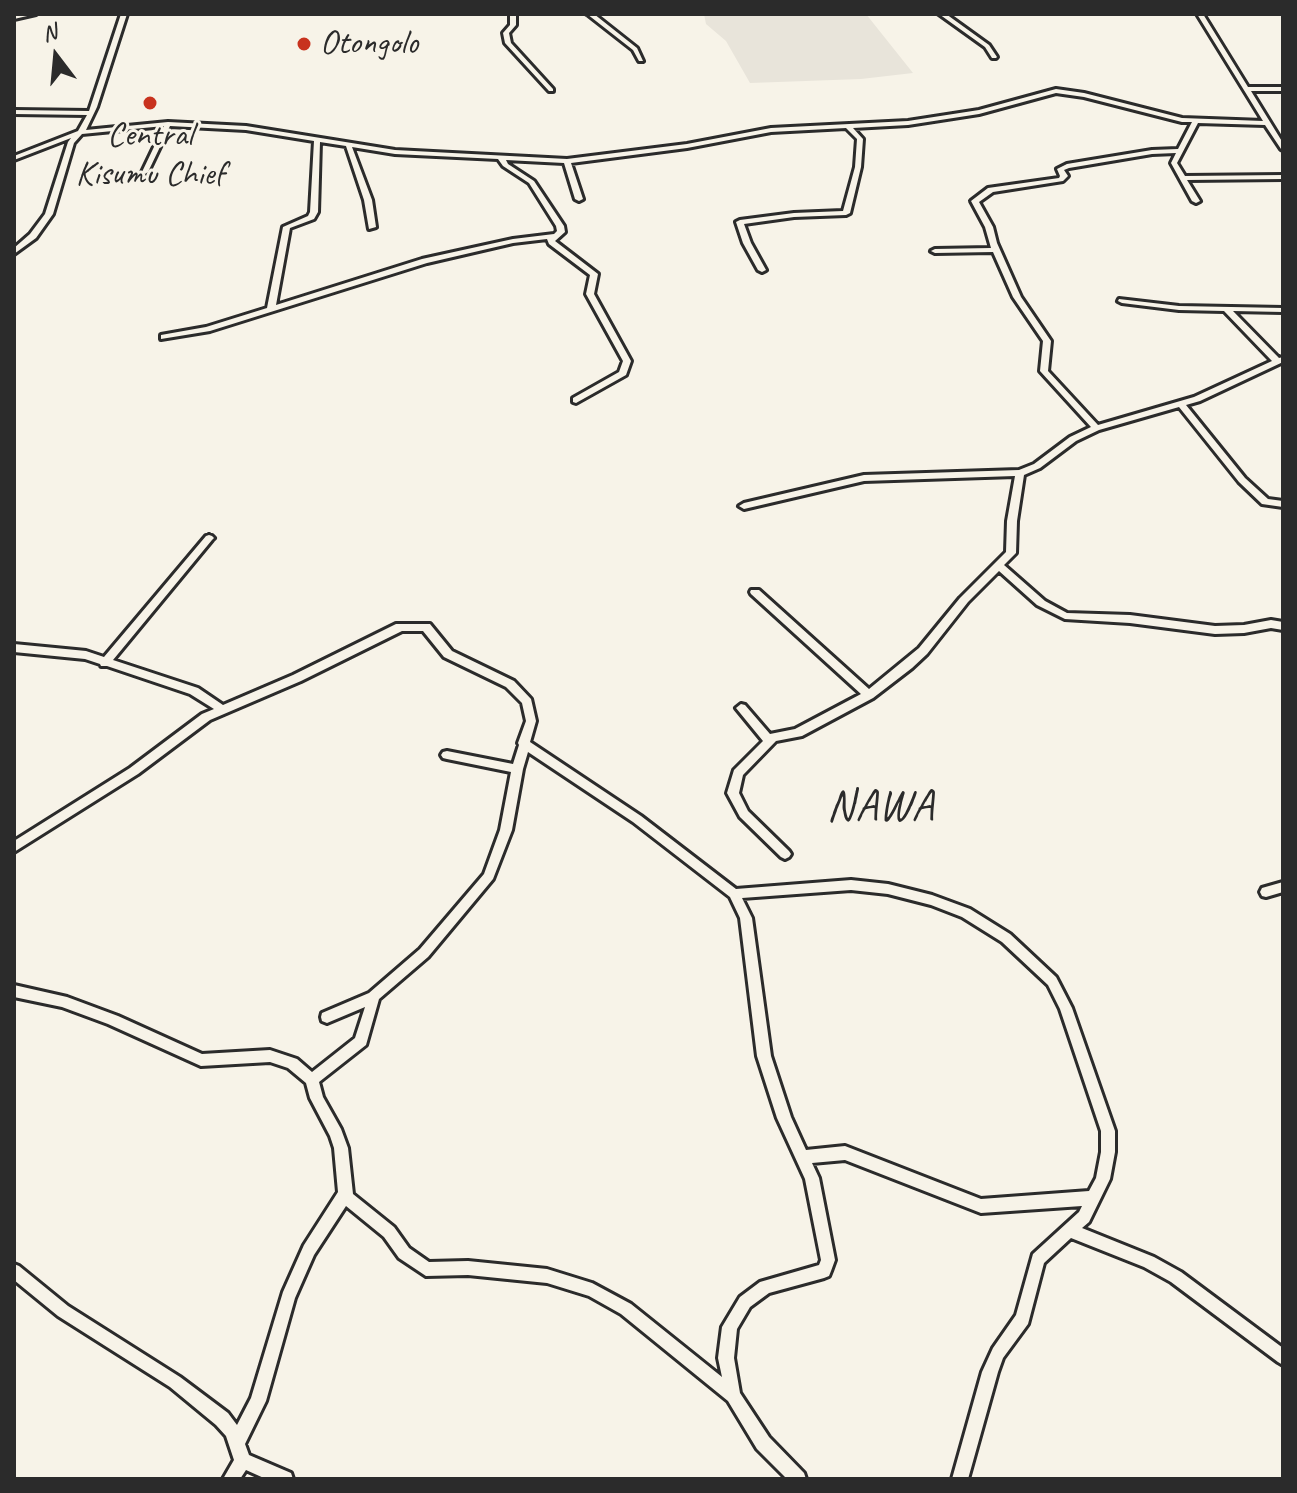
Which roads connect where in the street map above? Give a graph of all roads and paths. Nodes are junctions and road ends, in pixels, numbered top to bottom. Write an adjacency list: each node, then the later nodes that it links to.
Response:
1 (32, 14): 7 (highway)
2 (124, 14): 14 (street)
3 (513, 14): 12 (street)
4 (590, 14): 9 (street)
5 (942, 14): 8 (street)
6 (1200, 14): 10 (street)
7 (14, 16)
8 (994, 57)
9 (641, 60)
10 (1245, 89): 11 (street); 16 (street)
11 (1283, 89)
12 (551, 90)
13 (14, 112): 14 (street)
14 (91, 113): 19 (street)
15 (1196, 121): 16 (street); 18 (street); 23 (street)
16 (1267, 123): 22 (street)
17 (168, 124): 19 (street); 20 (street); 27 (street)
18 (849, 128): 26 (street); 37 (street)
19 (81, 132): 24 (street); 36 (street)
20 (317, 141): 21 (street); 39 (street)
21 (349, 147): 25 (street); 32 (street)
22 (1283, 148)
23 (1179, 151): 29 (street); 34 (street)
24 (14, 158)
25 (501, 158): 26 (street); 33 (street)
26 (567, 161): 30 (street)
27 (145, 172)
28 (1283, 177): 29 (street)
29 (1182, 178): 31 (street)
30 (579, 199)
31 (1196, 201)
32 (372, 227)
33 (554, 236): 39 (street); 44 (street)
34 (997, 250): 35 (street); 46 (street)
35 (935, 251)
36 (14, 252)
37 (762, 270)
38 (1122, 301): 40 (street)
39 (271, 309): 42 (street)
40 (1226, 309): 41 (street); 43 (street)
41 (1283, 310)
42 (164, 337)
43 (1280, 361): 45 (street)
44 (576, 400)
45 (1181, 404): 46 (street); 48 (street)
46 (1096, 428): 47 (street)
47 (1020, 473): 49 (street); 51 (street)
48 (1283, 504)
49 (744, 506)
50 (209, 538): 55 (street)
51 (999, 566): 53 (street); 56 (street)
52 (755, 592): 56 (street)
53 (1283, 626)
54 (14, 648): 55 (street)
55 (105, 663): 58 (street)
56 (869, 695): 59 (street)
57 (741, 708): 59 (street)
58 (221, 709): 60 (street); 63 (street)
59 (772, 739): 64 (street)
60 (523, 743): 62 (street); 67 (street)
61 (447, 755): 62 (street)
62 (517, 769): 69 (street)
63 (14, 847)
64 (785, 854)
65 (1283, 887): 66 (street)
66 (1266, 892)
67 (734, 894): 72 (street); 74 (street)
68 (14, 991): 71 (street)
69 (374, 996): 70 (street); 71 (street)
70 (327, 1017)
71 (312, 1080): 73 (street)
72 (803, 1157): 74 (street); 78 (street)
73 (345, 1194): 78 (street); 79 (street)
74 (1093, 1198): 75 (street)
75 (1071, 1231): 77 (street); 84 (street)
76 (14, 1271): 79 (street)
77 (1283, 1357)
78 (733, 1396): 83 (street)
79 (237, 1442): 80 (street)
80 (243, 1461): 81 (street); 82 (street)
81 (231, 1479)
82 (285, 1479)
83 (798, 1479)
84 (960, 1479)

